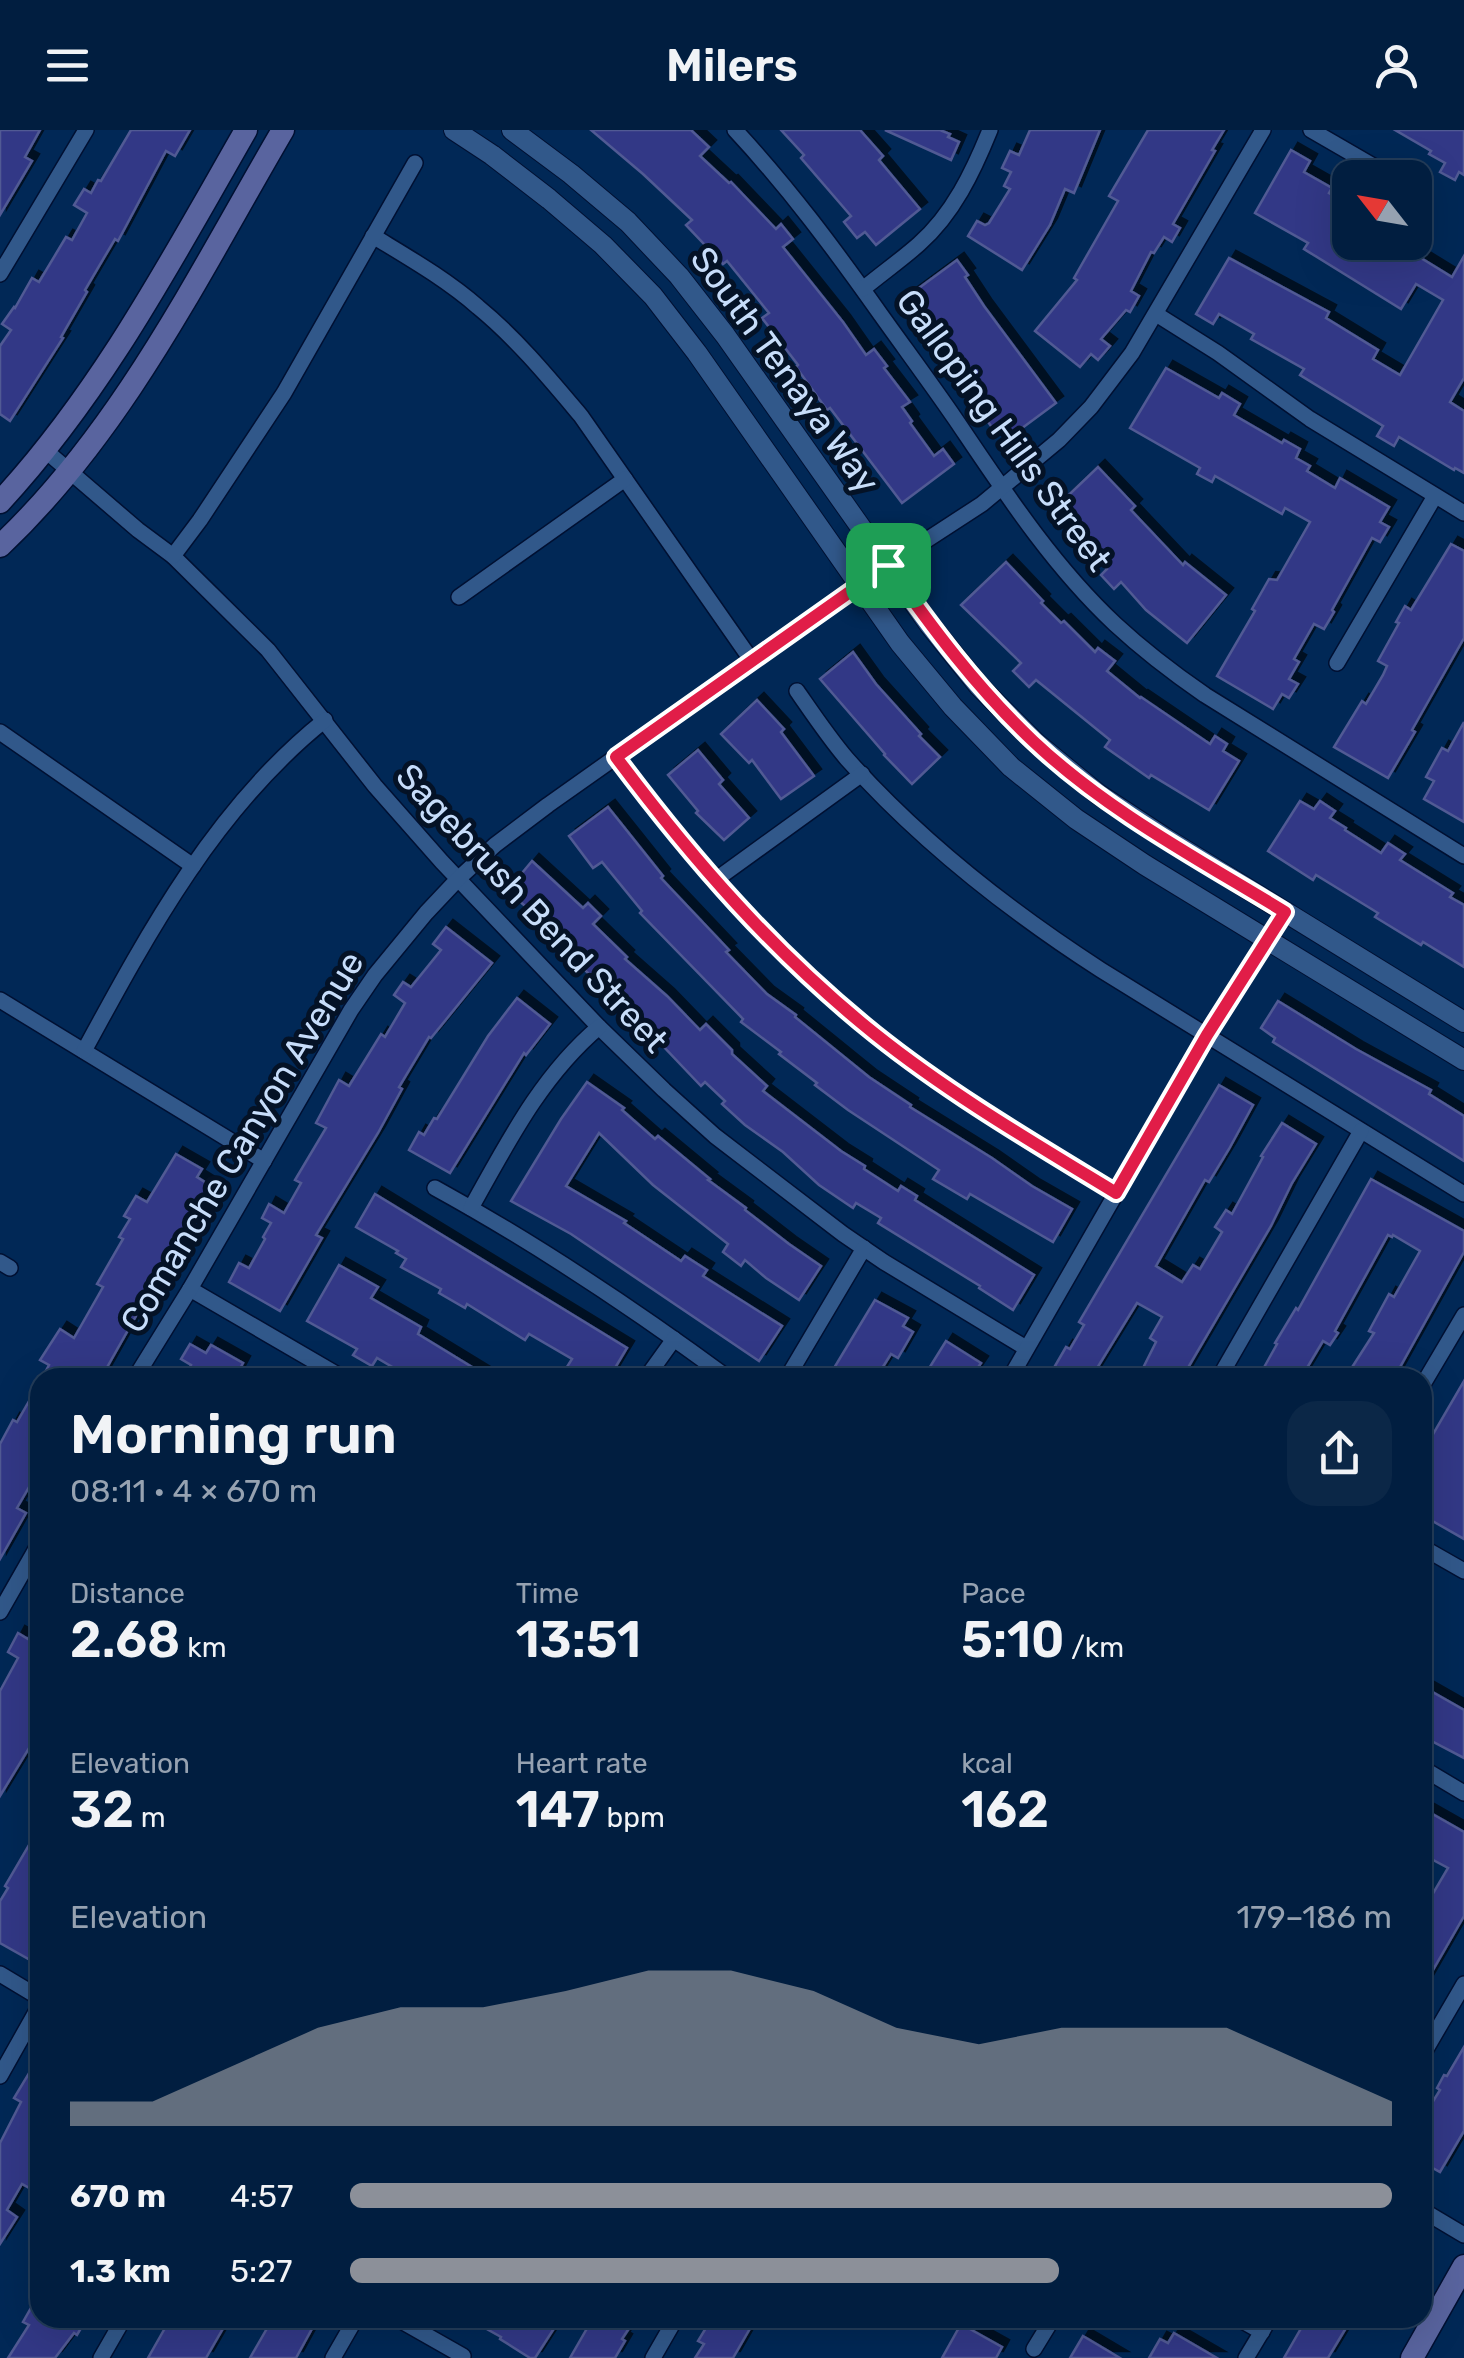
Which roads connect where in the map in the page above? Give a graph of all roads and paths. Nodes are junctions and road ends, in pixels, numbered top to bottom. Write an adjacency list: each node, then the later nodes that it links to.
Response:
1 (86, 130): 13 (street)
2 (246, 130): 16 (main road)
3 (283, 130): 17 (main road)
4 (454, 130): 26 (street, South Tenaya Way)
5 (512, 130): 25 (street, South Tenaya Way)
6 (735, 130): 14 (street, Galloping Hills Street)
7 (990, 130): 14 (street)
8 (1263, 130): 15 (street, Comanche Canyon Avenue)
9 (1311, 130): 10 (street)
10 (1363, 160)
11 (415, 164): 12 (street)
12 (374, 236): 18 (street); 24 (street)
13 (0, 274)
14 (862, 289): 19 (street, Galloping Hills Street)
15 (1156, 314): 19 (street, Comanche Canyon Avenue); 20 (street)
16 (46, 450): 17 (street, Sagebrush Bend Street); 21 (main road)
17 (70, 472): 23 (main road); 24 (street, Sagebrush Bend Street)
18 (626, 479): 27 (street); 28 (street)
19 (1001, 488): 25 (street, Comanche Canyon Avenue); 35 (street, Galloping Hills Street)
20 (1435, 496): 22 (street); 29 (street)
21 (0, 502)
22 (1464, 513)
23 (0, 546)
24 (173, 556): 31 (street, Sagebrush Bend Street)
25 (888, 565): 26 (street, Comanche Canyon Avenue); 39 (street, South Tenaya Way)
26 (860, 584): 28 (street, Comanche Canyon Avenue); 40 (street, South Tenaya Way)
27 (460, 596)
28 (752, 662): 33 (street, Comanche Canyon Avenue)
29 (1337, 663)
30 (796, 691): 34 (street)
31 (325, 720): 36 (street); 37 (street, Sagebrush Bend Street)
32 (0, 732): 36 (street)
33 (616, 757): 37 (street, Comanche Canyon Avenue); 38 (street)
34 (862, 774): 38 (street); 44 (street)
35 (1464, 856)
36 (193, 866): 45 (street)
37 (458, 878): 43 (street, Sagebrush Bend Street); 48 (street, Comanche Canyon Avenue)
38 (714, 880): 50 (street)
39 (1285, 912): 40 (street); 42 (street, South Tenaya Way)
40 (1268, 940): 44 (street); 46 (street, South Tenaya Way)
41 (0, 1000): 45 (street)
42 (1464, 1022)
43 (599, 1027): 52 (street); 53 (street, Sagebrush Bend Street)
44 (1207, 1035): 47 (street); 50 (street)
45 (84, 1051): 48 (street)
46 (1464, 1060)
47 (1361, 1130): 51 (street); 64 (street)
48 (264, 1161): 54 (street, Comanche Canyon Avenue)
49 (435, 1188): 52 (street)
50 (1116, 1193): 57 (street)
51 (1464, 1194)
52 (471, 1208): 56 (street)
53 (864, 1248): 57 (street, Sagebrush Bend Street); 62 (street)
54 (190, 1289): 58 (street, Comanche Canyon Avenue); 59 (street)
55 (1464, 1314): 65 (street)
56 (674, 1339): 60 (street); 61 (street)
57 (1026, 1348): 63 (street)
58 (142, 1368)
59 (326, 1368)
60 (653, 1368)
61 (714, 1368)
62 (793, 1368)
63 (1015, 1368)
64 (1225, 1368)
65 (1432, 1369)
66 (1432, 1553): 68 (street)
67 (30, 1560): 69 (street)
68 (1464, 1572)
69 (0, 1612)
70 (1432, 1774): 71 (street)
71 (1464, 1792)
72 (0, 1974): 74 (street)
73 (1464, 1984): 76 (street)
74 (30, 1994)
75 (30, 2020): 77 (street)
76 (1432, 2039)
77 (0, 2076)
78 (1432, 2216): 79 (street)
79 (1464, 2235)
80 (1464, 2266): 81 (main road)
81 (1432, 2323)
82 (118, 2328): 91 (street)
83 (350, 2328): 92 (street)
84 (414, 2328): 90 (street)
85 (670, 2328): 93 (street)
86 (1047, 2328): 89 (street)
87 (1264, 2328): 94 (street)
88 (1429, 2328): 95 (main road)
89 (1034, 2350)
90 (463, 2356)
91 (101, 2358)
92 (333, 2358)
93 (653, 2358)
94 (1246, 2358)
95 (1412, 2358)

